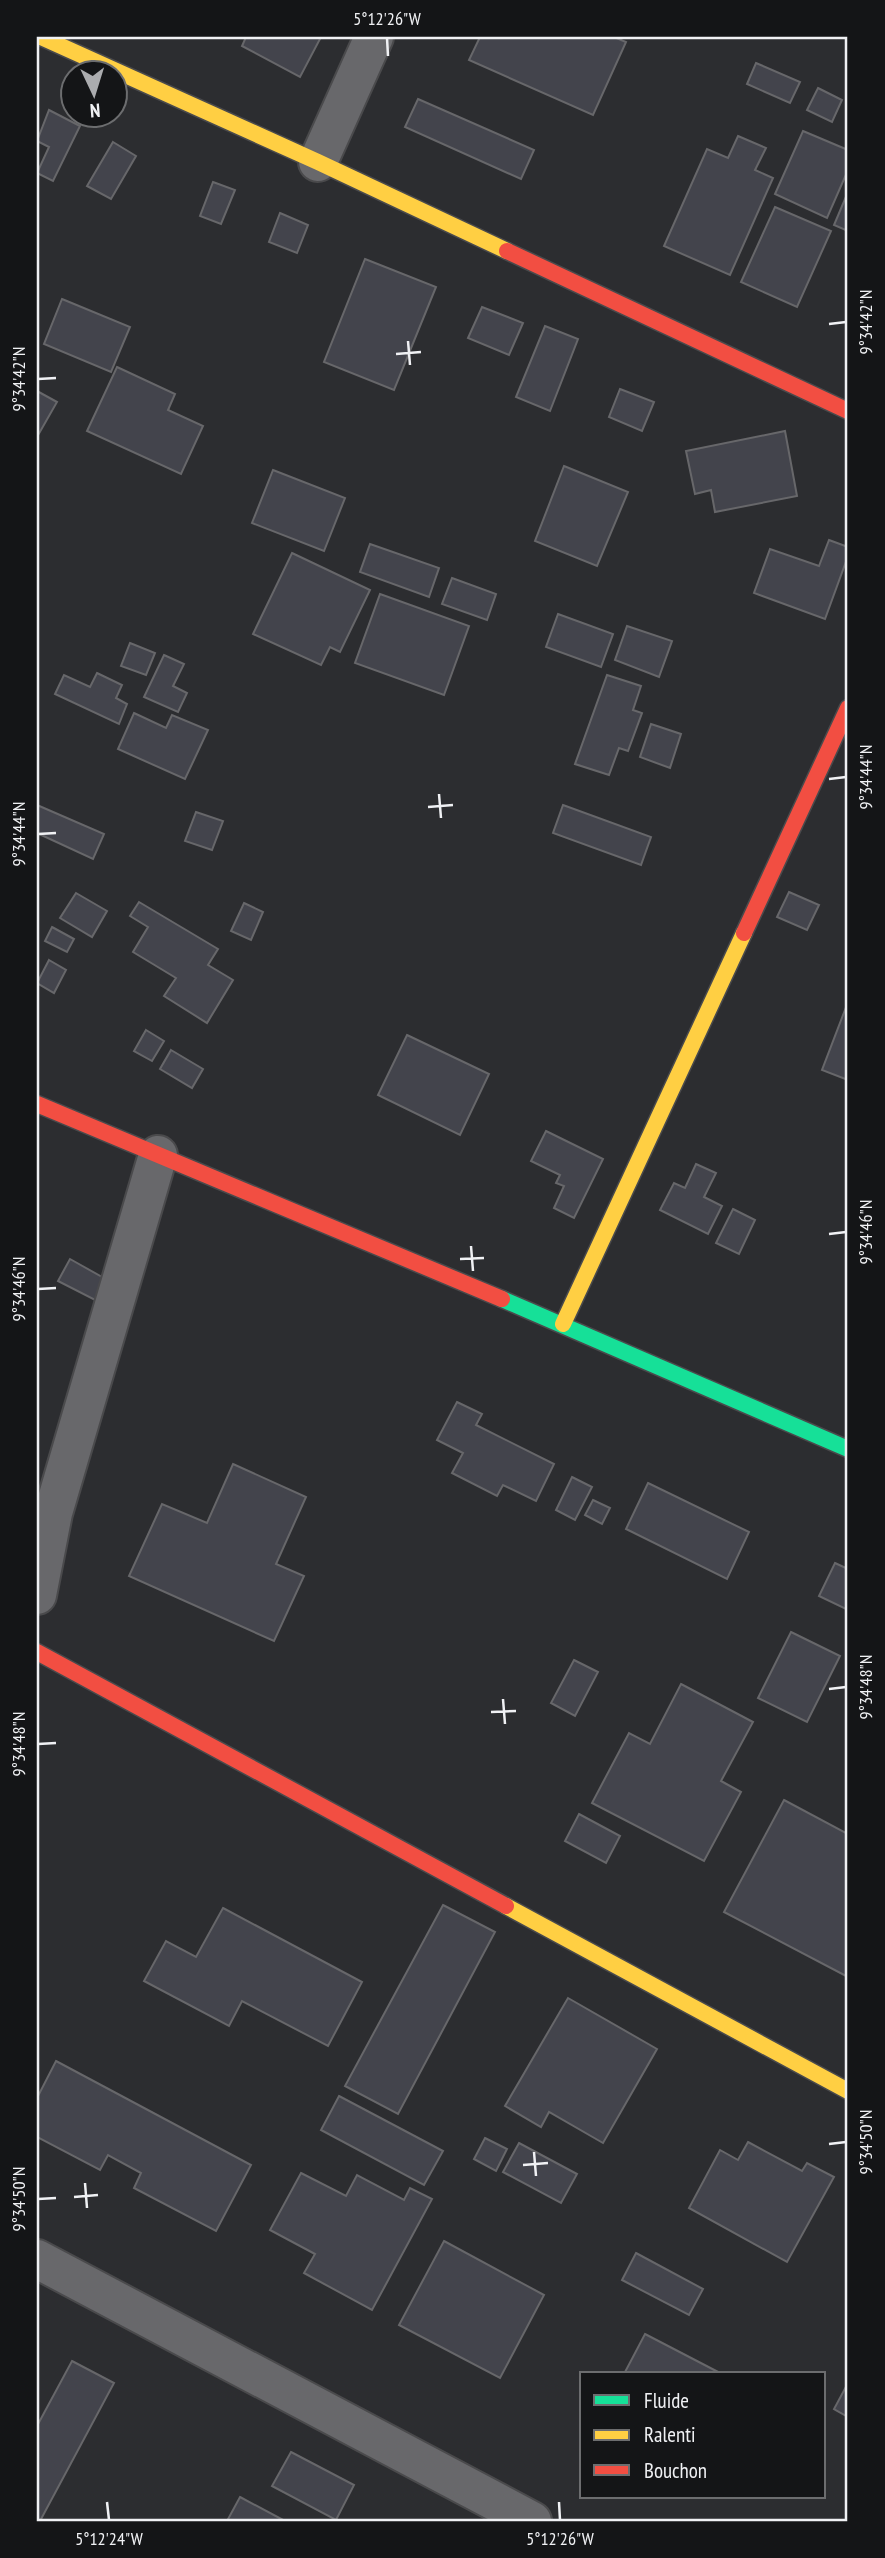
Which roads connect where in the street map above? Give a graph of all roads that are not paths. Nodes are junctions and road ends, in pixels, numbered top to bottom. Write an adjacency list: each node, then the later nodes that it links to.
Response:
1 (41, 37): 3 (street)
2 (374, 37): 3 (street)
3 (318, 162): 4 (street)
4 (848, 411)
5 (848, 708): 8 (street)
6 (37, 1104): 7 (street)
7 (158, 1155): 8 (street); 10 (street)
8 (563, 1324): 9 (street)
9 (848, 1449)
10 (37, 1595)
11 (37, 1652): 12 (street)
12 (848, 2091)
13 (37, 2259): 14 (street)
14 (532, 2521)

